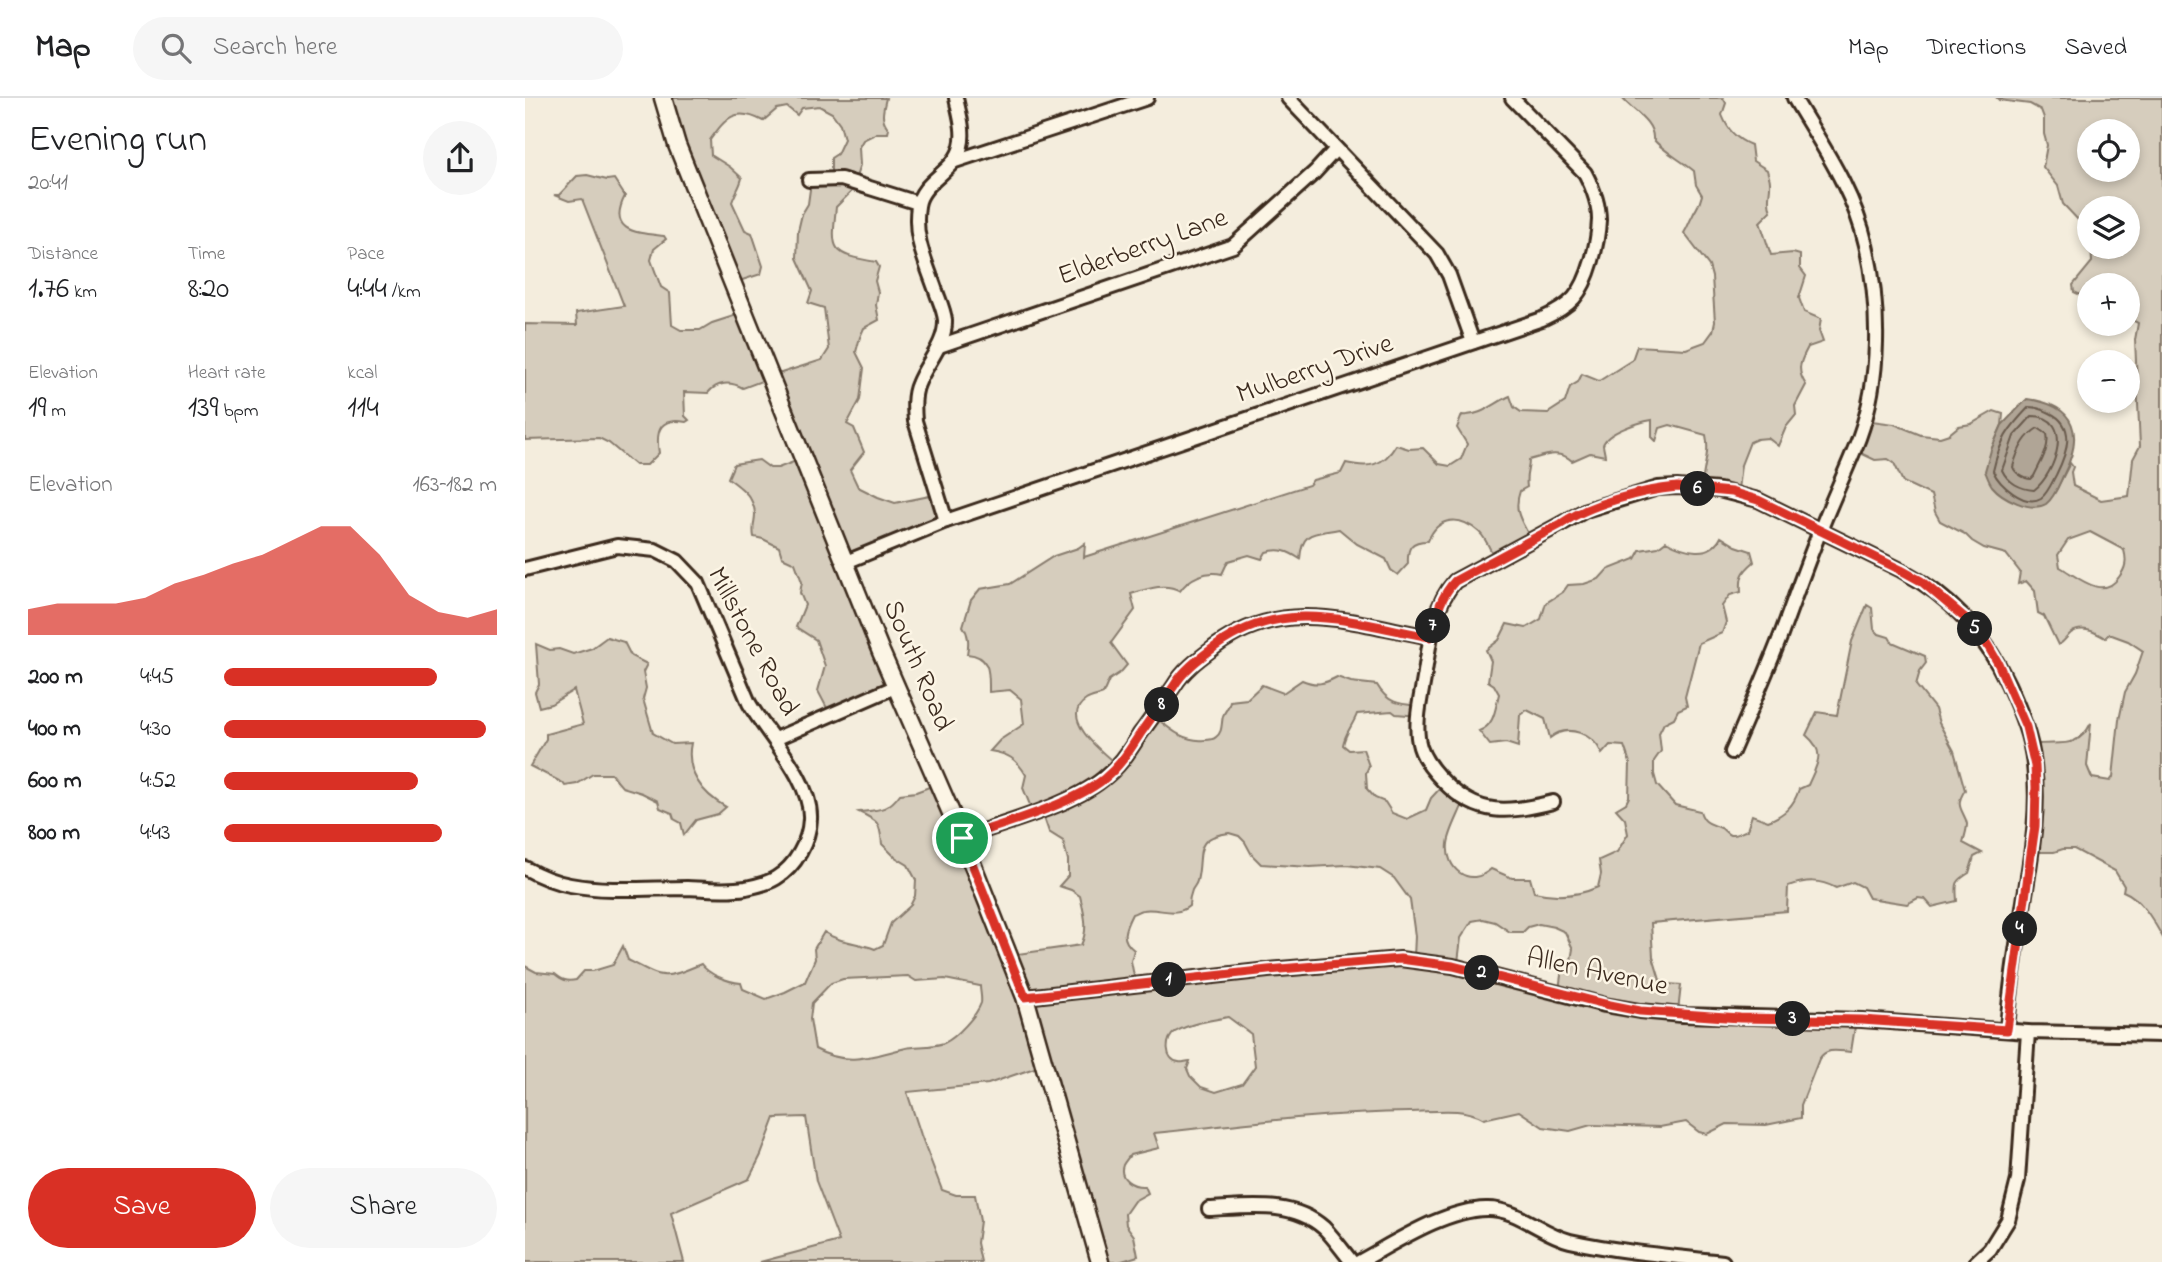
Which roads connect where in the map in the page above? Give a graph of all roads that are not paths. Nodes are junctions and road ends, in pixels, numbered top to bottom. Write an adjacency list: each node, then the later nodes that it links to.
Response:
1 (663, 98): 15 (street, South Road)
2 (956, 98): 8 (street)
3 (1147, 98): 8 (street)
4 (1288, 98): 7 (street)
5 (1512, 98): 11 (street, Mulberry Drive)
6 (1794, 98): 14 (street)
7 (1336, 149): 11 (street); 12 (street, Elderberry Lane)
8 (955, 161): 10 (street)
9 (809, 180): 10 (street)
10 (918, 204): 12 (street)
11 (1473, 342): 13 (street, Mulberry Drive)
12 (939, 346): 13 (street)
13 (946, 521): 15 (street, Mulberry Drive)
14 (1820, 531): 17 (street); 20 (street); 25 (street)
15 (846, 562): 18 (street, South Road)
16 (525, 569): 19 (street, Millstone Road)
17 (1430, 637): 21 (street); 22 (street)
18 (897, 685): 19 (street); 22 (street, South Road)
19 (775, 739): 23 (street, Millstone Road)
20 (1733, 752)
21 (1553, 803)
22 (962, 838): 24 (street, South Road)
23 (525, 868)
24 (1025, 997): 25 (street, Allen Avenue); 30 (street, South Road)
25 (2007, 1030): 26 (street, Allen Avenue)
26 (2028, 1032): 27 (street, Allen Avenue); 34 (street)
27 (2162, 1035)
28 (1209, 1209): 31 (street)
29 (1665, 1258): 32 (street); 33 (street)
30 (1100, 1262)
31 (1352, 1262)
32 (1359, 1262)
33 (1723, 1262)
34 (1976, 1262)

